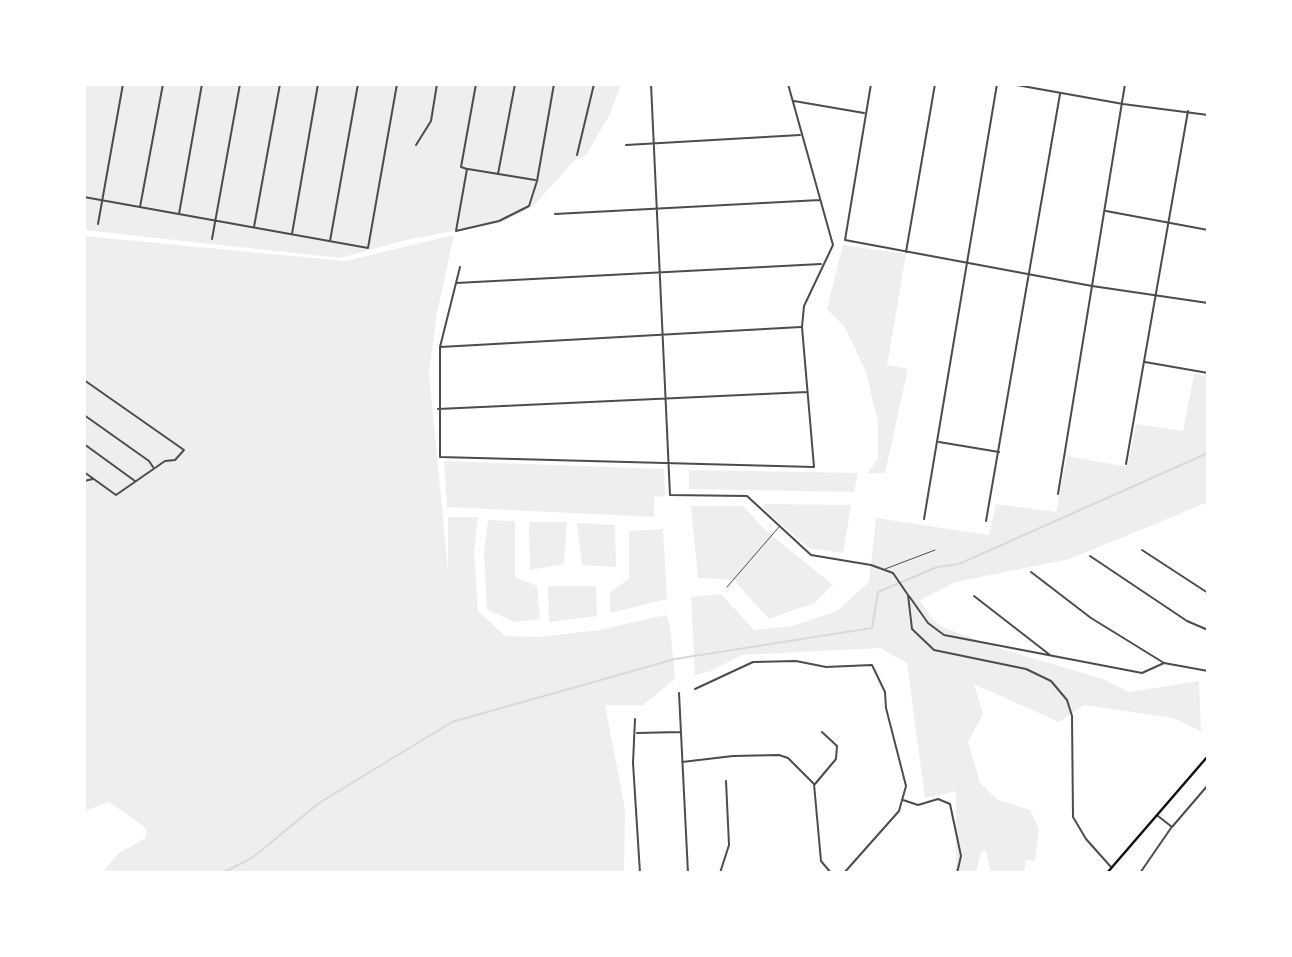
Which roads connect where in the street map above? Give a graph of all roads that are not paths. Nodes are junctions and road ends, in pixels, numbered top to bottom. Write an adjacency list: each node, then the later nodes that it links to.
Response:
1 (123, 84): 36 (street)
2 (163, 84): 38 (street)
3 (202, 84): 41 (street)
4 (240, 84): 43 (street)
5 (280, 84): 46 (street)
6 (318, 84): 48 (street)
7 (358, 84): 50 (street)
8 (397, 84): 50 (street)
9 (437, 84): 28 (street)
10 (476, 84): 32 (street)
11 (515, 84): 33 (street)
12 (554, 84): 34 (street)
13 (594, 84): 31 (street)
14 (651, 84): 30 (street)
15 (788, 84): 22 (street)
16 (871, 84): 25 (street)
17 (935, 84): 51 (street)
18 (998, 84): 53 (street)
19 (1011, 84): 21 (street)
20 (1125, 84): 23 (street)
21 (1060, 94): 23 (street); 56 (street)
22 (793, 101): 25 (street); 27 (street)
23 (1123, 104): 24 (street); 40 (street)
24 (1188, 111): 26 (street); 44 (street)
25 (866, 113): 51 (street)
26 (1208, 115)
27 (801, 134): 30 (street); 37 (street)
28 (416, 145)
29 (626, 145): 30 (street)
30 (653, 145): 39 (street)
31 (577, 155)
32 (467, 169): 33 (street); 34 (street)
33 (498, 174): 34 (street)
34 (537, 180)
35 (84, 197): 36 (street)
36 (102, 200): 38 (street); 45 (street)
37 (821, 200): 39 (street); 52 (street)
38 (140, 207): 41 (street)
39 (657, 209): 42 (street); 55 (street)
40 (1106, 211): 44 (street); 58 (street)
41 (179, 214): 43 (street)
42 (555, 214)
43 (216, 221): 46 (street); 49 (street)
44 (1169, 223): 47 (street); 59 (street)
45 (98, 224)
46 (254, 227): 48 (street)
47 (1208, 230)
48 (292, 234): 50 (street)
49 (212, 239)
50 (330, 241)
51 (906, 252): 53 (street)
52 (822, 264): 55 (street); 61 (street)
53 (968, 264): 56 (street); 71 (street)
54 (460, 267): 57 (street)
55 (658, 272): 57 (street); 62 (street)
56 (1030, 274): 58 (street); 73 (street)
57 (454, 283): 63 (street)
58 (1092, 286): 59 (street); 81 (street)
59 (1156, 294): 60 (street); 64 (street)
60 (1208, 303)
61 (802, 327): 62 (street); 67 (street)
62 (662, 335): 63 (street); 68 (street)
63 (440, 347): 69 (street)
64 (1144, 362): 65 (street); 74 (street)
65 (1208, 373)
66 (84, 380): 76 (street)
67 (808, 392): 68 (street); 75 (street)
68 (666, 399): 69 (street); 75 (street)
69 (438, 410): 75 (street)
70 (84, 415): 76 (street)
71 (939, 441): 73 (street); 82 (street)
72 (84, 444): 80 (street)
73 (999, 452): 83 (street)
74 (1126, 464)
75 (669, 465): 84 (street)
76 (154, 468): 80 (street)
77 (84, 472): 78 (street)
78 (93, 479): 79 (street); 80 (street)
79 (84, 481)
80 (136, 481)
81 (1058, 494)
82 (924, 519)
83 (986, 522)
84 (779, 527): 88 (street); 90 (street)
85 (935, 550): 88 (street)
86 (1142, 550): 91 (street)
87 (1090, 555): 94 (street)
88 (885, 569): 92 (street)
89 (1031, 572): 96 (street)
90 (727, 587)
91 (1208, 593)
92 (908, 596): 95 (street); 112 (street)
93 (974, 596): 95 (street)
94 (1208, 631)
95 (1051, 656): 96 (street)
96 (1164, 663): 97 (street)
97 (1208, 671)
98 (695, 689): 109 (street)
99 (679, 693): 101 (street)
100 (635, 719): 103 (street)
101 (681, 732): 103 (street); 105 (street)
102 (822, 732): 107 (street)
103 (636, 733): 113 (street)
104 (1208, 756): 110 (main road)
105 (682, 762): 107 (street); 114 (street)
106 (726, 781): 115 (street)
107 (814, 784): 116 (street)
108 (1208, 785): 111 (street)
109 (902, 799): 117 (street); 118 (street)
110 (1157, 815): 111 (street); 112 (main road)
111 (1172, 827): 120 (street)
112 (1112, 868): 119 (main road)
113 (640, 873)
114 (688, 873)
115 (720, 873)
116 (831, 873)
117 (844, 873)
118 (957, 873)
119 (1107, 873)
120 (1140, 873)

